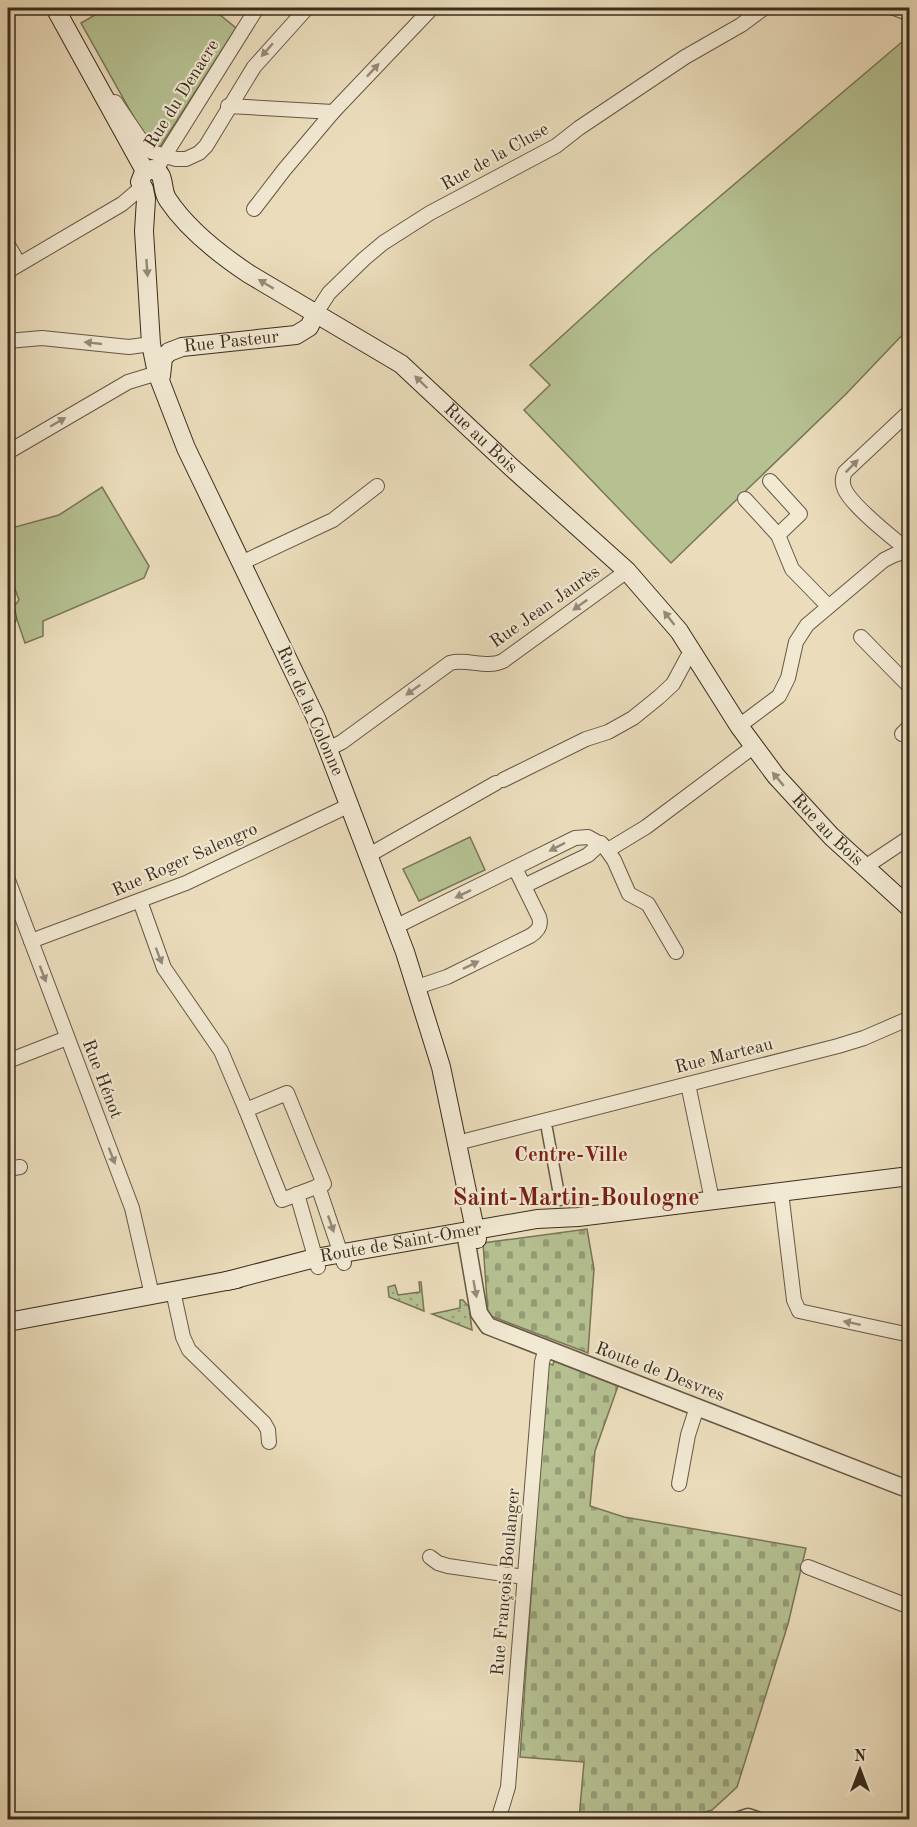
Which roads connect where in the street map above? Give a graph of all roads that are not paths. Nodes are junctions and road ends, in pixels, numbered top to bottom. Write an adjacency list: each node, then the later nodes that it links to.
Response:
1 (55, 8): 10 (main road, Rue au Bois)
2 (257, 8): 10 (street, Rue du Denacre)
3 (307, 8): 8 (street, one-way to 8)
4 (432, 8): 9 (street, one-way to 4)
5 (764, 8): 16 (street, Rue de la Cluse)
6 (894, 8): 7 (street)
7 (909, 14)
8 (228, 106): 9 (street); 10 (street)
9 (333, 112): 11 (street)
10 (152, 176): 12 (street, Rue du Denacre); 13 (main road, Rue de la Colonne); 16 (main road, Rue au Bois, one-way to 10)
11 (254, 209)
12 (112, 210): 13 (street); 15 (street, Rue du Denacre)
13 (144, 231): 17 (main road, Rue de la Colonne, one-way to 17)
14 (8, 246): 15 (street)
15 (13, 267)
16 (316, 313): 19 (main road, Rue Pasteur); 30 (main road, Rue au Bois, one-way to 16)
17 (145, 340): 18 (street, one-way to 18); 19 (street); 20 (main road, Rue de la Colonne); 21 (street)
18 (8, 341)
19 (174, 349): 20 (main road, Rue Pasteur)
20 (160, 376): 21 (street); 29 (main road, Rue de la Colonne)
21 (128, 382): 23 (street, one-way to 21)
22 (909, 411): 28 (street, one-way to 22)
23 (8, 452)
24 (770, 482): 27 (street)
25 (377, 486): 29 (street)
26 (745, 499): 27 (street)
27 (778, 535): 31 (street)
28 (909, 551): 31 (street)
29 (241, 562): 39 (main road, Rue de la Colonne)
30 (627, 571): 35 (main road, Rue au Bois, one-way to 30); 39 (street, Rue Jean Jaurès, one-way to 39)
31 (828, 606): 37 (street)
32 (8, 612): 33 (street)
33 (8, 618)
34 (861, 637): 36 (street)
35 (693, 652): 37 (main road, Rue au Bois); 43 (street)
36 (909, 687)
37 (739, 726): 38 (main road, Rue au Bois)
38 (753, 747): 42 (street); 44 (main road, Rue au Bois, one-way to 38)
39 (328, 749): 40 (main road, Rue de la Colonne)
40 (350, 805): 43 (main road, Rue de la Colonne); 48 (street, Rue Roger Salengro)
41 (909, 837): 44 (street)
42 (604, 847): 45 (street, one-way to 45); 47 (street); 52 (street)
43 (369, 855): 50 (main road, Rue de la Colonne)
44 (865, 867): 49 (main road, Rue au Bois)
45 (515, 868): 47 (street); 50 (street, one-way to 50)
46 (8, 880): 51 (street, Rue Hénot)
47 (524, 886): 53 (street, one-way to 47)
48 (140, 901): 51 (street, Rue Roger Salengro); 58 (street, one-way to 58)
49 (909, 908)
50 (395, 927): 53 (main road, Rue de la Colonne)
51 (31, 941): 55 (street, Rue Hénot, one-way to 55)
52 (676, 952)
53 (417, 987): 60 (main road, Rue de la Colonne)
54 (909, 1018): 57 (street, Rue Marteau)
55 (68, 1038): 56 (street); 71 (street, Rue Hénot, one-way to 71)
56 (8, 1061)
57 (688, 1084): 59 (street, Rue Marteau); 66 (street)
58 (246, 1110): 62 (street); 64 (street)
59 (546, 1124): 60 (street, Rue Marteau); 65 (street)
60 (458, 1143): 67 (main road, Rue de la Colonne)
61 (909, 1176): 63 (main road, Route de Saint-Omer)
62 (318, 1186): 64 (street); 68 (street, one-way to 68)
63 (781, 1192): 66 (main road, Route de Saint-Omer); 73 (street, one-way to 63)
64 (297, 1194): 69 (street)
65 (560, 1200)
66 (712, 1200): 67 (main road, Route de Saint-Omer)
67 (471, 1236): 68 (main road, Route de Saint-Omer); 74 (street, Route de Desvres, one-way to 74)
68 (342, 1258): 69 (main road, Route de Saint-Omer)
69 (317, 1262): 70 (main road, Route de Saint-Omer)
70 (173, 1291): 71 (main road, Route de Saint-Omer); 76 (street)
71 (152, 1295): 72 (main road, Route de Saint-Omer)
72 (8, 1322)
73 (909, 1335)
74 (551, 1351): 75 (street, Route de Desvres); 81 (street, Rue François Boulanger)
75 (697, 1407): 77 (street); 78 (street, Route de Desvres)
76 (269, 1442)
77 (679, 1484)
78 (909, 1490)
79 (430, 1557): 81 (street)
80 (808, 1567): 82 (street)
81 (524, 1577): 83 (street, Rue François Boulanger)
82 (909, 1607)
83 (498, 1820)
84 (739, 1820): 85 (street)
85 (757, 1820)

